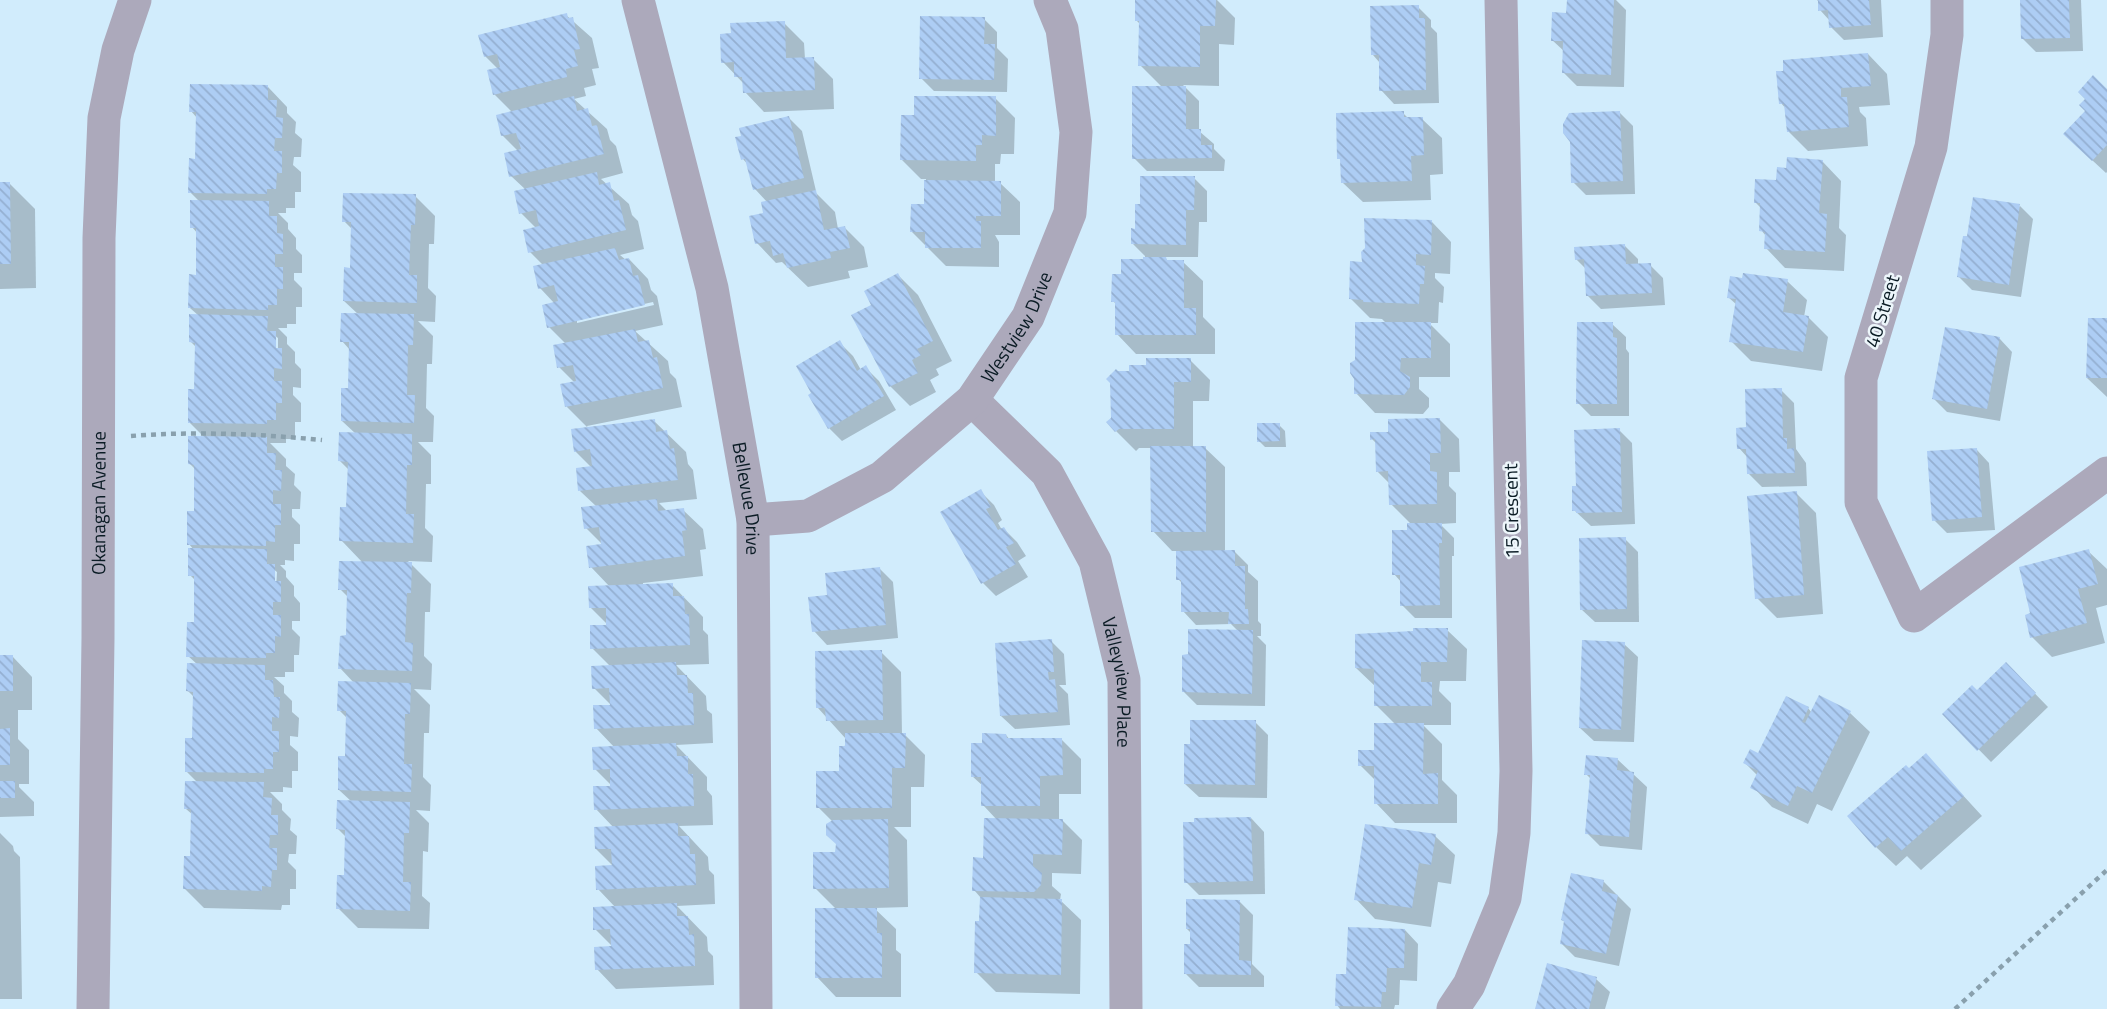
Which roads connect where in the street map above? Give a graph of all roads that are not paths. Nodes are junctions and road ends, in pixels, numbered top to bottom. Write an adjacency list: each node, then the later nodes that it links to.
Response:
1 (135, 0): 9 (street, Okanagan Avenue)
2 (638, 0): 8 (street, Bellevue Drive)
3 (1050, 0): 6 (street, Westview Drive)
4 (1501, 0): 12 (street, 15 Crescent)
5 (1947, 0): 7 (street, 40 Street)
6 (972, 400): 8 (street, Westview Drive); 11 (street, Valleyview Place)
7 (2107, 473)
8 (753, 520): 10 (street, Bellevue Drive)
9 (93, 1009)
10 (756, 1009)
11 (1126, 1009)
12 (1453, 1009)

